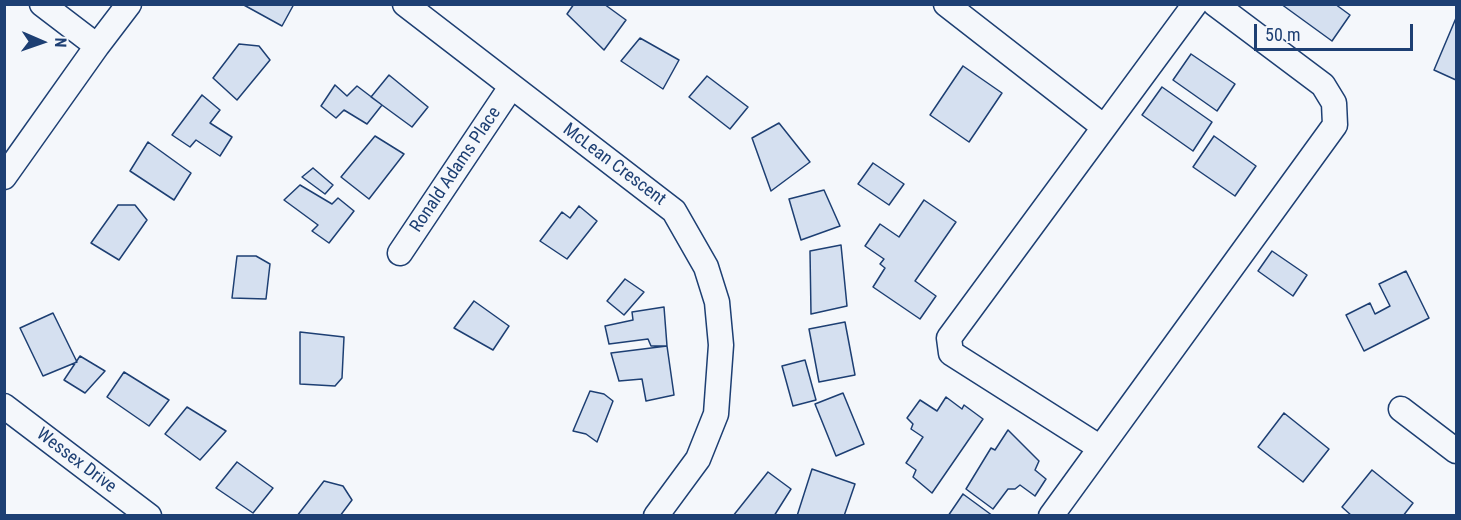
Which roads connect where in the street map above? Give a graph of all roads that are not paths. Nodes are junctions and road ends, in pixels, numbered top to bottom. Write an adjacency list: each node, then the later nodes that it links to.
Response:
1 (42, 4): 7 (street)
2 (129, 4): 7 (street)
3 (405, 4): 8 (street, McLean Crescent)
4 (946, 4): 9 (street)
5 (1195, 4): 9 (street)
6 (1215, 4): 14 (street)
7 (97, 46): 10 (street)
8 (511, 87): 11 (street, Ronald Adams Place); 17 (street, McLean Crescent)
9 (1104, 127): 14 (street)
10 (4, 177)
11 (400, 253)
12 (4, 406): 16 (street, Wessex Drive)
13 (1401, 409): 15 (street)
14 (1099, 447): 18 (street)
15 (1456, 451)
16 (149, 516)
17 (656, 516)
18 (1051, 516)

